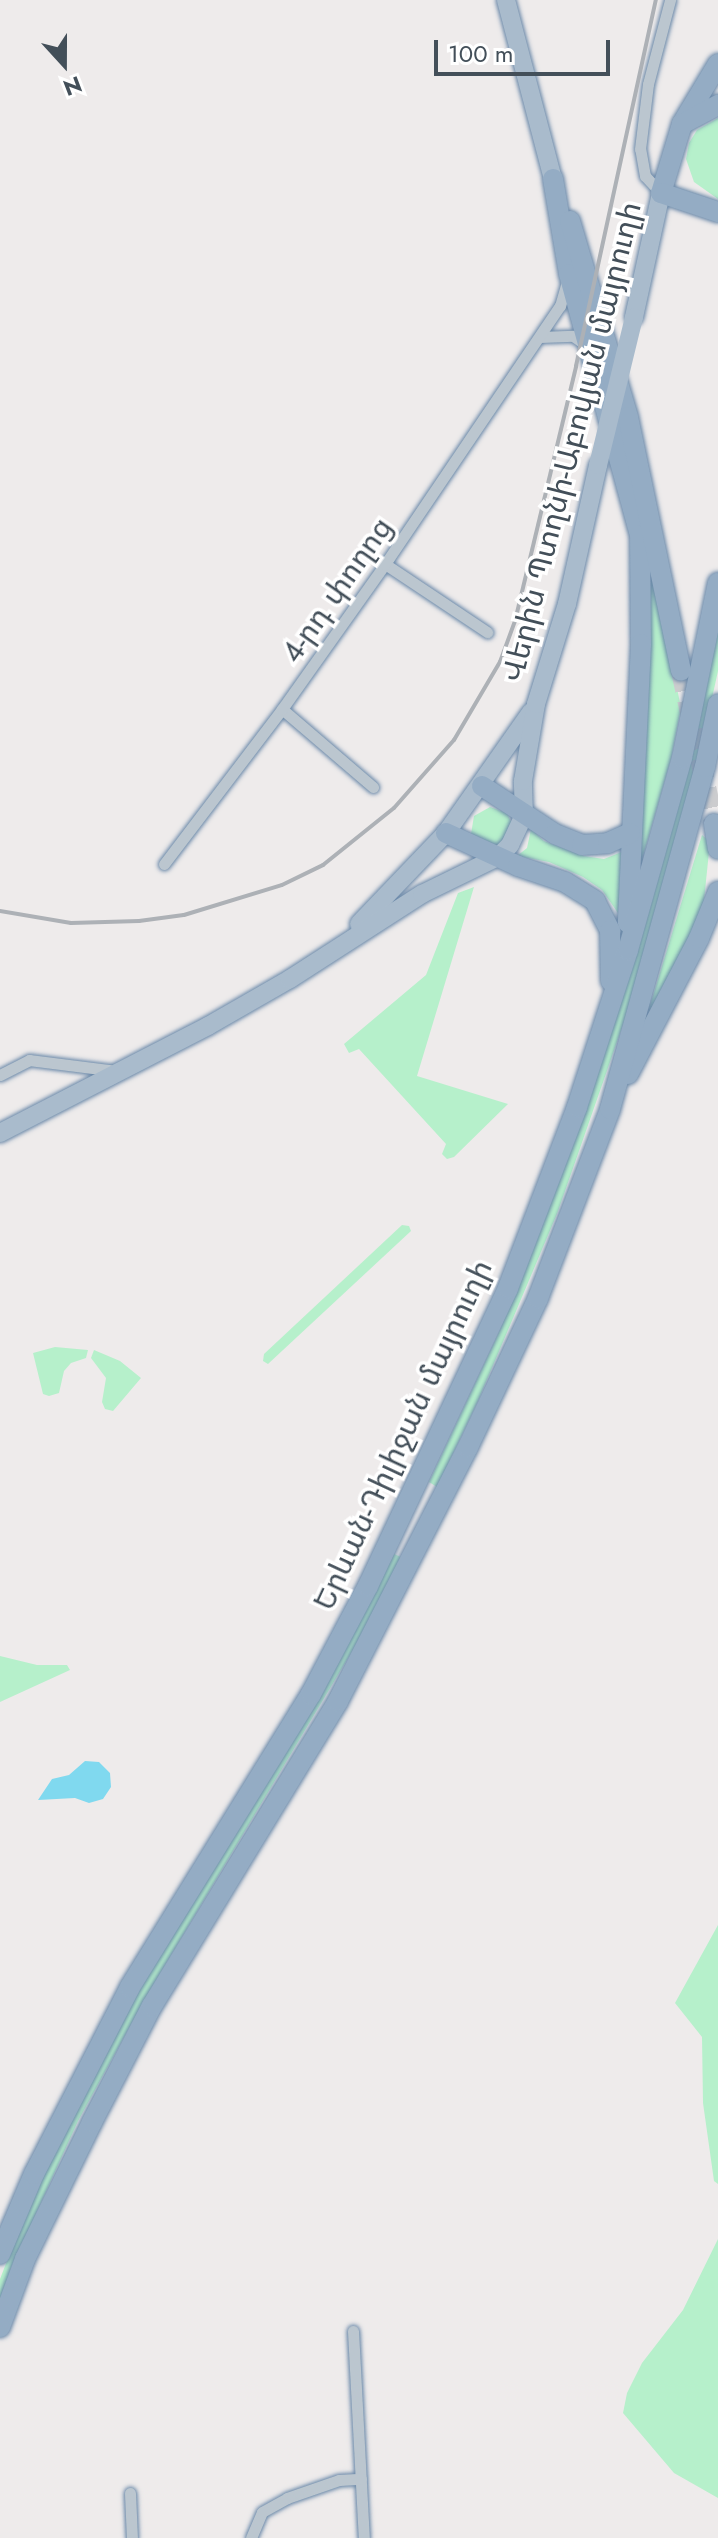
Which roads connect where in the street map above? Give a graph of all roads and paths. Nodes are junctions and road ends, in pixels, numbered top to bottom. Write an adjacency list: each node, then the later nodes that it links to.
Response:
1 (506, 0): 6 (main road)
2 (670, 0): 7 (street)
3 (718, 64): 5 (highway)
4 (718, 105): 5 (highway)
5 (682, 124): 7 (highway)
6 (553, 179): 9 (highway); 15 (highway)
7 (661, 193): 8 (highway); 16 (main road, Վերին Պտղնի-Աբովյան մայրուղի, bridge)
8 (718, 212)
9 (569, 274): 10 (street, 4-րդ փողոց); 11 (highway)
10 (540, 337): 11 (street); 12 (street, 4-րդ փողոց)
11 (590, 348): 24 (highway)
12 (385, 564): 14 (street); 18 (street, 4-րդ փողոց)
13 (718, 583): 30 (highway, Երևան-Դիլիջան մայրուղի)
14 (487, 632)
15 (681, 671)
16 (536, 704): 19 (main road, Վերին Պտղնի-Աբովյան մայրուղի); 21 (main road, Վերին Պտղնի-Աբովյան մայրուղի)
17 (718, 704): 34 (highway, Երևան-Դիլիջան մայրուղի)
18 (282, 709): 20 (street); 27 (street, 4-րդ փողոց)
19 (482, 786): 21 (highway); 23 (main road, Վերին Պտղնի-Աբովյան մայրուղի)
20 (373, 787)
21 (524, 815): 24 (highway); 26 (main road, Վերին Պտղնի-Աբովյան մայրուղի)
22 (714, 824): 25 (highway)
23 (446, 833): 26 (highway); 29 (main road, Վերին Պտղնի-Աբովյան մայրուղի)
24 (630, 833): 30 (highway)
25 (718, 849)
26 (498, 857): 29 (main road, Վերին Պտղնի-Աբովյան մայրուղի); 31 (highway)
27 (164, 864)
28 (718, 892): 34 (highway)
29 (337, 947): 32 (main road, Վերին Պտղնի-Աբովյան մայրուղի)
30 (628, 950): 31 (highway, Երևան-Դիլիջան մայրուղի)
31 (607, 1009): 36 (highway, Երևան-Դիլիջան մայրուղի)
32 (117, 1071): 33 (street); 35 (main road, Վերին Պտղնի-Աբովյան մայրուղի)
33 (0, 1075)
34 (610, 1109): 37 (highway, Երևան-Դիլիջան մայրուղի)
35 (0, 1133)
36 (0, 2254)
37 (0, 2327)
38 (353, 2331): 39 (street)
39 (361, 2479): 42 (street); 43 (street)
40 (130, 2493): 41 (street)
41 (132, 2538)
42 (251, 2538)
43 (364, 2538)

